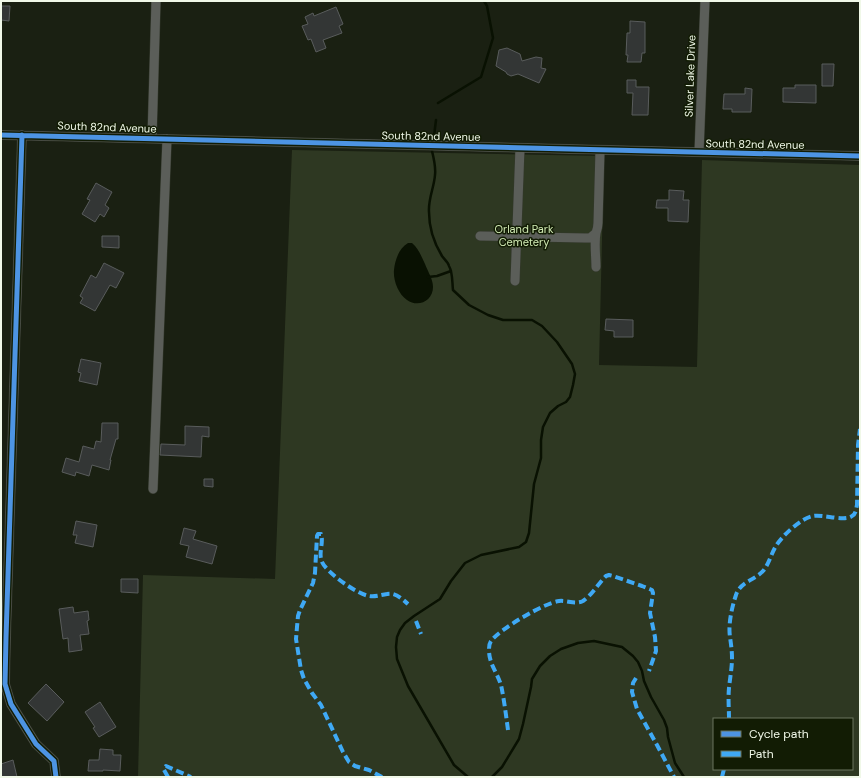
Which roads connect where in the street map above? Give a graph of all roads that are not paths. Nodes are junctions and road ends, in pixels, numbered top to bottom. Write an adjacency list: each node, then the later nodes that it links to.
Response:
1 (156, 1): 5 (street)
2 (705, 1): 9 (street, Silver Lake Drive)
3 (1, 134): 4 (street, South 82nd Avenue)
4 (22, 135): 5 (street, South 82nd Avenue); 17 (street)
5 (152, 138): 6 (street, South 82nd Avenue)
6 (167, 139): 7 (street, South 82nd Avenue); 16 (street)
7 (520, 148): 8 (street, South 82nd Avenue); 13 (street)
8 (600, 150): 9 (street, South 82nd Avenue); 11 (street)
9 (699, 152): 10 (street, South 82nd Avenue)
10 (860, 156)
11 (596, 233): 13 (street); 14 (street)
12 (480, 236): 13 (street)
13 (517, 237): 15 (street)
14 (596, 267)
15 (515, 282)
16 (153, 489)
17 (56, 777)

